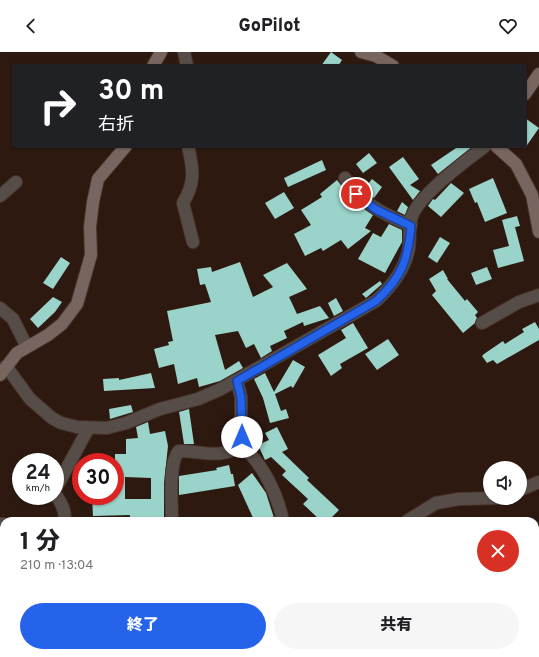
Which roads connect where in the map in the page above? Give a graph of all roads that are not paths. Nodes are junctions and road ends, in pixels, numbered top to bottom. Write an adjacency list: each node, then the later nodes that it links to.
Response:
1 (161, 52): 4 (street)
2 (184, 52): 5 (street)
3 (361, 52): 6 (street)
4 (154, 64)
5 (187, 64)
6 (390, 64)
7 (539, 74): 8 (street)
8 (527, 91)
9 (124, 148): 22 (street)
10 (189, 148): 18 (street)
11 (483, 148): 16 (street)
12 (498, 148): 17 (street)
13 (344, 178): 16 (street)
14 (16, 182): 15 (street)
15 (0, 196)
16 (411, 226): 24 (street)
17 (539, 232)
18 (193, 242)
19 (539, 295): 21 (street)
20 (0, 308): 22 (street)
21 (482, 323)
22 (27, 347): 23 (street)
23 (3, 371): 25 (street)
24 (237, 381): 25 (street); 26 (street)
25 (88, 429): 27 (street)
26 (241, 445): 33 (street); 34 (street)
27 (64, 475)
28 (539, 482): 29 (street)
29 (527, 487)
30 (483, 498): 35 (street)
31 (63, 505): 32 (street)
32 (66, 517)
33 (172, 517)
34 (282, 517)
35 (413, 517)

